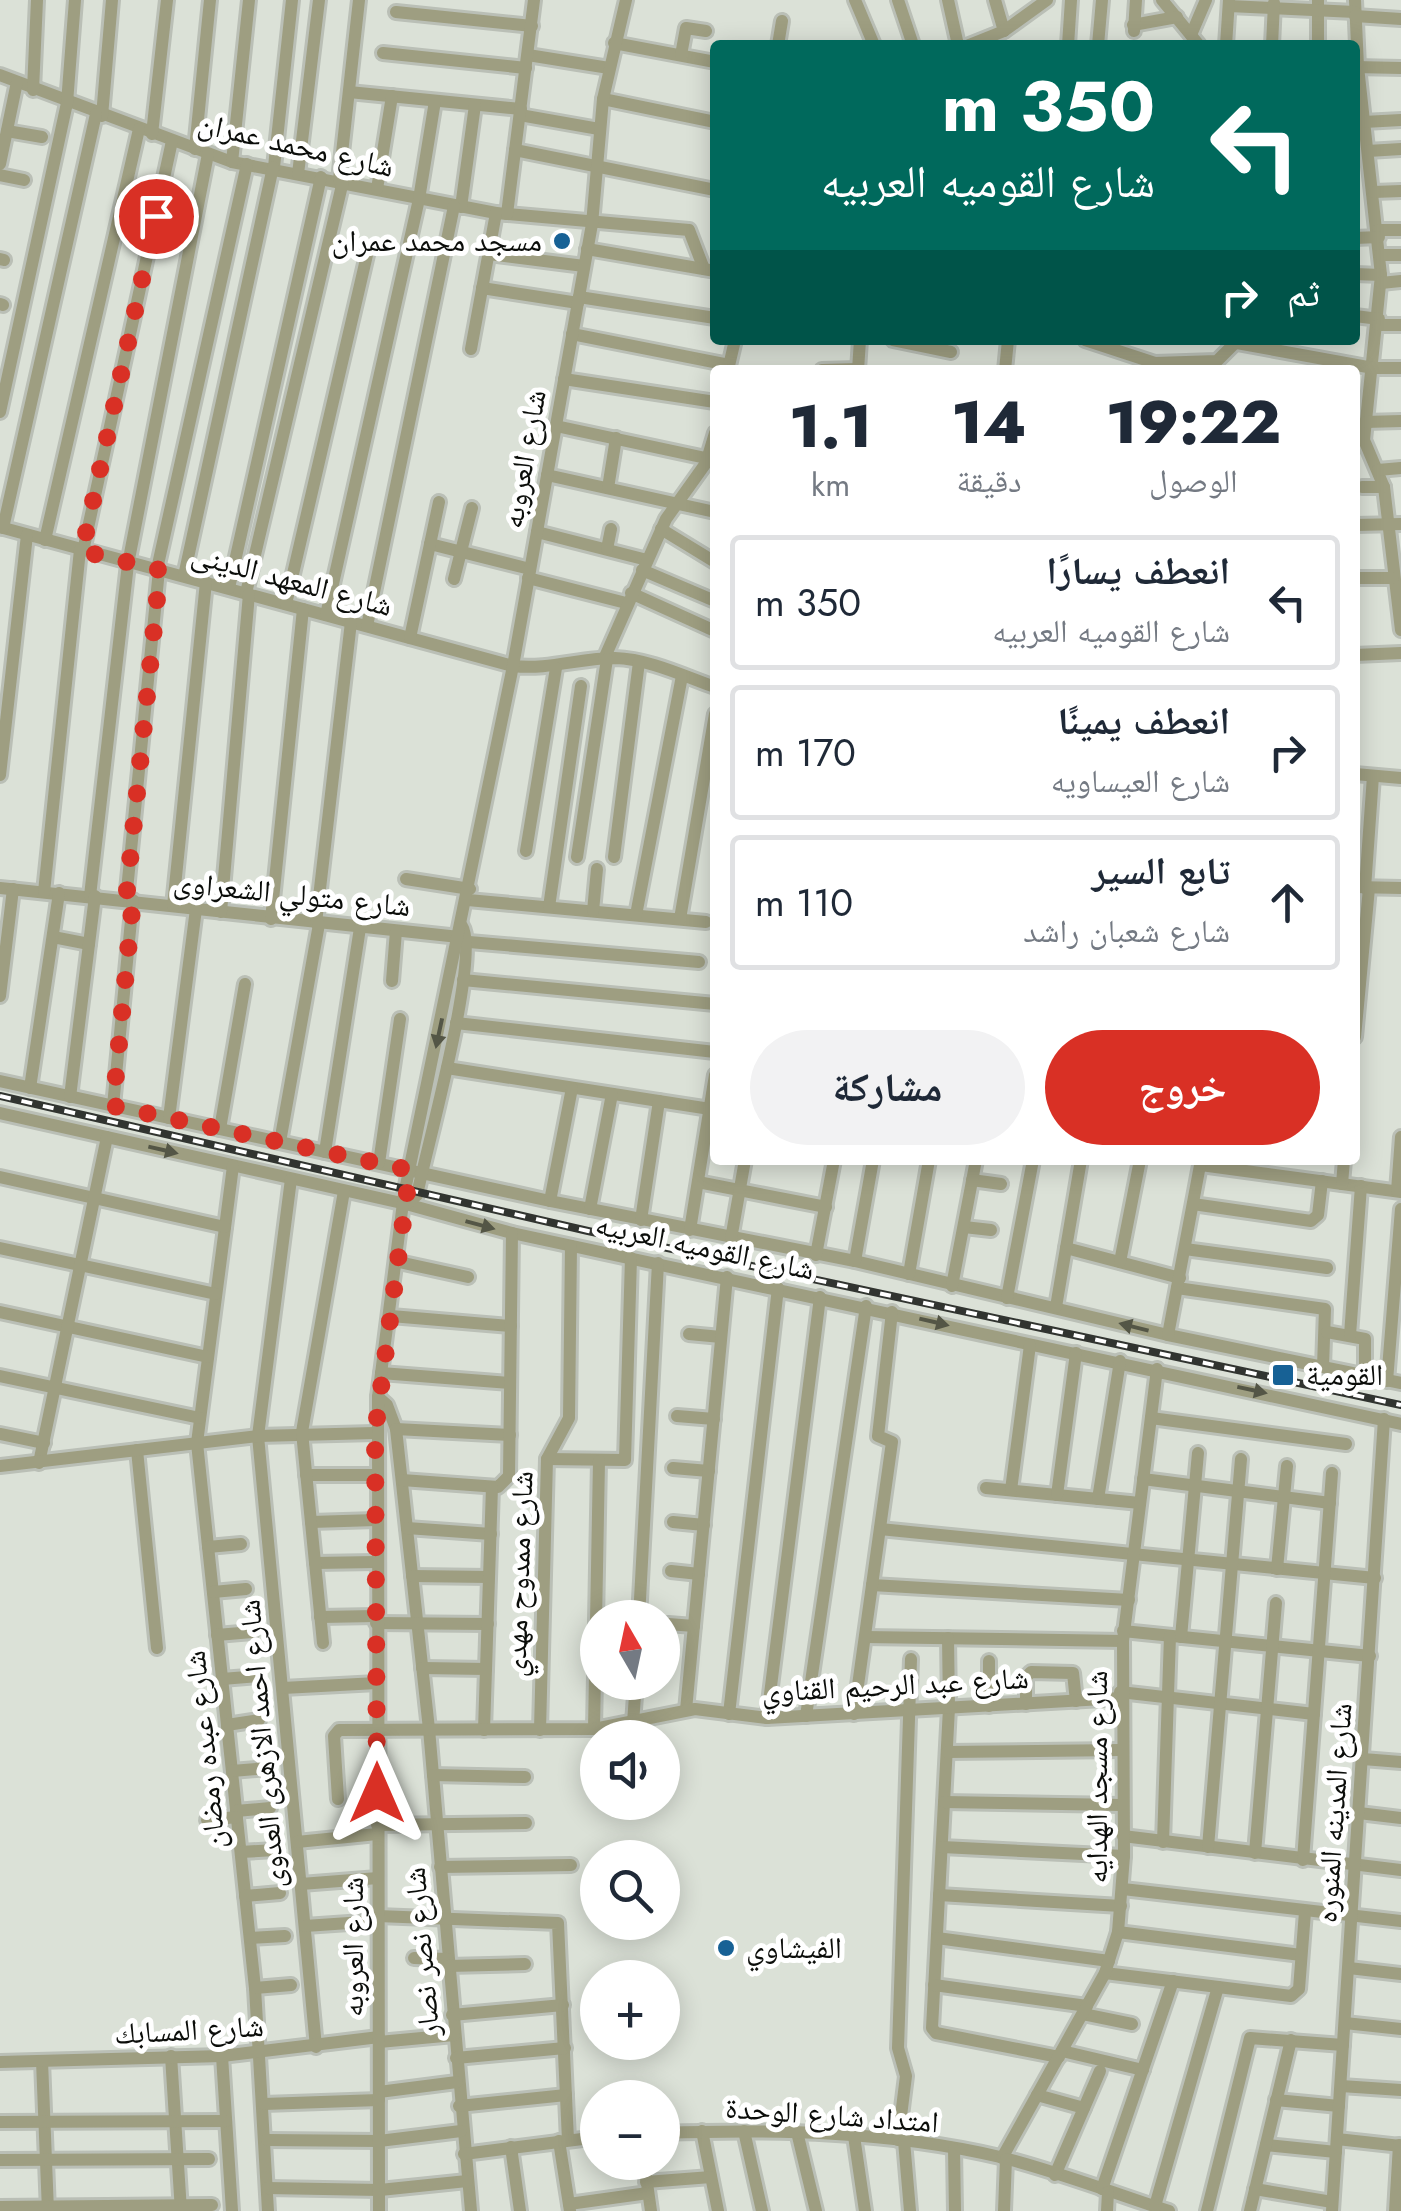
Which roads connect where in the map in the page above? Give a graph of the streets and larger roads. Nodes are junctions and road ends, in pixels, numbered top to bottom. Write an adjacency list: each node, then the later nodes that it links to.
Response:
1 (37, 0): 55 (street)
2 (76, 0): 60 (street)
3 (112, 0): 63 (street)
4 (167, 0): 68 (street)
5 (210, 0): 75 (street)
6 (249, 0): 77 (street)
7 (292, 0): 80 (street)
8 (319, 0): 81 (street)
9 (359, 0): 56 (street)
10 (534, 0): 30 (street)
11 (626, 0): 45 (street, شارع العروبه)
12 (856, 0): 34 (street)
13 (898, 0): 35 (street)
14 (948, 0): 36 (street)
15 (994, 0): 32 (street)
16 (1071, 0): 38 (street)
17 (1102, 0): 39 (street)
18 (1136, 0): 27 (street)
19 (1162, 0): 27 (street)
20 (1206, 0): 40 (street)
21 (1044, 1): 32 (street)
22 (1229, 3): 23 (street); 41 (street)
23 (1274, 4): 24 (street); 42 (street)
24 (1318, 5): 25 (street); 43 (street)
25 (1355, 10): 28 (street); 44 (street)
26 (396, 12): 30 (street)
27 (1176, 17): 40 (street)
28 (1401, 19)
29 (782, 21): 33 (street)
30 (532, 26): 49 (street)
31 (706, 31): 47 (street)
32 (1004, 31): 37 (street)
33 (779, 40)
34 (872, 40)
35 (911, 40)
36 (957, 40)
37 (992, 40)
38 (1065, 40)
39 (1098, 40)
40 (1195, 40)
41 (1226, 40)
42 (1272, 40)
43 (1318, 40)
44 (1356, 40)
45 (614, 43): 47 (street); 51 (street, شارع العروبه)
46 (383, 53): 49 (street)
47 (681, 55): 48 (street)
48 (710, 61)
49 (527, 62): 51 (street); 62 (street)
50 (1360, 67): 52 (street)
51 (609, 68): 58 (street, شارع العروبه)
52 (1401, 68)
53 (0, 74): 54 (street, شارع محمد عمران)
54 (17, 82): 55 (street, شارع محمد عمران); 66 (street)
55 (33, 90): 60 (street, شارع محمد عمران)
56 (349, 92): 57 (street); 85 (street)
57 (392, 96): 59 (street); 88 (street)
58 (602, 99): 65 (street); 67 (street, شارع العروبه)
59 (435, 101): 61 (street); 91 (street)
60 (67, 103): 63 (street, شارع محمد عمران); 132 (street)
61 (475, 105): 62 (street); 93 (street)
62 (520, 112): 67 (street); 73 (street)
63 (99, 115): 68 (street, شارع محمد عمران); 152 (street)
64 (1401, 120): 69 (street)
65 (710, 121)
66 (5, 126): 70 (street); 76 (street)
67 (598, 129): 79 (street, شارع العروبه)
68 (145, 131): 71 (street, شارع محمد عمران); 157 (street)
69 (1362, 131): 74 (street)
70 (42, 137)
71 (172, 142): 75 (street, شارع محمد عمران); 159 (street)
72 (1401, 149): 74 (street)
73 (516, 150): 79 (street); 94 (street)
74 (1368, 150): 87 (street)
75 (201, 151): 77 (street, شارع محمد عمران); 163 (street)
76 (0, 159)
77 (232, 162): 78 (street, شارع محمد عمران)
78 (247, 164): 80 (street, شارع محمد عمران); 165 (street)
79 (596, 165): 89 (street); 96 (street, شارع العروبه)
80 (273, 167): 81 (street, شارع محمد عمران); 167 (street)
81 (298, 174): 83 (street, شارع محمد عمران)
82 (0, 175): 84 (street)
83 (321, 178): 85 (street, شارع محمد عمران); 172 (street)
84 (24, 180)
85 (341, 181): 88 (street, شارع محمد عمران); 173 (street)
86 (1360, 185): 87 (street)
87 (1374, 187): 90 (street); 98 (street)
88 (377, 189): 91 (street, شارع محمد عمران)
89 (710, 189)
90 (1401, 191)
91 (419, 199): 93 (street, شارع محمد عمران); 178 (street)
92 (531, 200): 95 (street)
93 (457, 207): 94 (street, شارع محمد عمران); 180 (street)
94 (502, 213): 95 (street, شارع محمد عمران); 101 (street)
95 (528, 216): 96 (street, شارع محمد عمران)
96 (592, 224): 100 (street, شارع العروبه); 106 (street, شارع محمد عمران)
97 (1401, 230): 98 (street)
98 (1379, 234): 99 (street); 103 (street)
99 (1360, 237)
100 (587, 249): 105 (street, شارع العروبه); 106 (street)
101 (488, 254): 105 (street); 110 (street)
102 (367, 255): 176 (street)
103 (1380, 255): 104 (street); 108 (street)
104 (1401, 255)
105 (584, 266): 111 (street, شارع العروبه)
106 (710, 270)
107 (1360, 275): 108 (street)
108 (1380, 279): 109 (street); 114 (street)
109 (1401, 281)
110 (482, 288): 111 (street); 121 (street)
111 (578, 300): 112 (street); 116 (street, شارع العروبه)
112 (710, 317)
113 (1360, 317): 114 (street)
114 (1379, 322): 115 (street); 128 (street)
115 (1401, 325)
116 (572, 334): 123 (street); 130 (street, شارع العروبه)
117 (917, 345): 122 (street)
118 (1112, 345): 124 (street)
119 (1235, 345): 125 (street)
120 (1254, 345): 126 (street)
121 (471, 349)
122 (950, 352)
123 (719, 365)
124 (1155, 365)
125 (1217, 365)
126 (1357, 365)
127 (1360, 365): 128 (street)
128 (1373, 368): 129 (street); 133 (street)
129 (1401, 368)
130 (564, 379): 131 (street); 135 (street, شارع العروبه)
131 (710, 401)
132 (0, 412)
133 (1366, 422): 134 (street); 137 (street)
134 (1401, 422)
135 (556, 426): 136 (street); 142 (street, شارع العروبه)
136 (616, 438): 138 (street); 145 (street)
137 (1361, 452): 141 (street)
138 (710, 459)
139 (710, 462): 147 (street)
140 (1401, 468): 141 (street)
141 (1378, 470): 144 (street)
142 (547, 476): 145 (street); 155 (street, شارع العروبه)
143 (1362, 487): 144 (street)
144 (1384, 487): 150 (street)
145 (608, 488): 147 (street)
146 (439, 502): 158 (street)
147 (678, 502): 149 (street); 154 (street)
148 (472, 508): 161 (street)
149 (710, 511)
150 (1395, 524): 151 (street); 169 (street)
151 (1360, 526)
152 (2, 528): 156 (street, شارع المعهد الدينى)
153 (611, 529): 160 (street)
154 (662, 529): 162 (street); 164 (street)
155 (536, 532): 160 (street); 166 (street, شارع العروبه)
156 (27, 535): 157 (street, شارع المعهد الدينى); 194 (street)
157 (45, 540): 159 (street, شارع المعهد الدينى)
158 (430, 544): 161 (street); 183 (street)
159 (81, 550): 163 (street, شارع المعهد الدينى); 206 (street)
160 (606, 550): 164 (street)
161 (461, 552): 166 (street); 170 (street)
162 (710, 559)
163 (128, 564): 165 (street, شارع المعهد الدينى); 209 (street)
164 (644, 565): 174 (street); 175 (street)
165 (158, 569): 167 (street, شارع المعهد الدينى); 210 (street)
166 (529, 574): 174 (street); 188 (street, شارع العروبه)
167 (184, 576): 171 (street, شارع المعهد الدينى)
168 (1360, 578): 169 (street)
169 (1393, 578): 182 (street)
170 (454, 579)
171 (206, 582): 172 (street, شارع المعهد الدينى); 211 (street)
172 (229, 588): 173 (street, شارع المعهد الدينى)
173 (248, 593): 176 (street, شارع المعهد الدينى); 215 (street)
174 (629, 598): 181 (street); 186 (street)
175 (710, 598)
176 (286, 604): 177 (street, شارع المعهد الدينى)
177 (303, 609): 178 (street, شارع المعهد الدينى); 217 (street)
178 (326, 615): 179 (street, شارع المعهد الدينى)
179 (351, 622): 180 (street, شارع المعهد الدينى); 220 (street)
180 (368, 626): 183 (street, شارع المعهد الدينى)
181 (710, 629)
182 (1401, 630)
183 (410, 638): 188 (street, شارع المعهد الدينى)
184 (1401, 653): 185 (street)
185 (1360, 655)
186 (606, 659): 187 (street, شارع المعهد الدينى); 189 (street, شارع المعهد الدينى); 199 (street)
187 (639, 662): 190 (street, شارع المعهد الدينى); 200 (street)
188 (512, 666): 189 (street, شارع المعهد الدينى); 208 (street, شارع العروبه)
189 (556, 668): 198 (street)
190 (682, 676): 191 (street, شارع المعهد الدينى); 216 (street)
191 (710, 685)
192 (581, 686): 212 (street)
193 (710, 743): 218 (street)
194 (0, 775)
195 (1360, 775): 196 (street)
196 (1373, 776): 197 (street); 203 (street)
197 (1401, 778)
198 (526, 851)
199 (577, 857)
200 (614, 858)
201 (597, 869): 214 (street)
202 (406, 879): 208 (street)
203 (1363, 887): 204 (street); 222 (street)
204 (1401, 888)
205 (6, 889): 206 (street, شارع متولي الشعراوى); 231 (street)
206 (44, 892): 207 (street, شارع متولي الشعراوى)
207 (59, 893): 209 (street, شارع متولي الشعراوى); 225 (street)
208 (469, 894): 212 (street); 224 (street, شارع العروبه)
209 (92, 896): 210 (street, شارع متولي الشعراوى); 226 (street)
210 (129, 900): 211 (street, شارع متولي الشعراوى); 243 (street)
211 (173, 906): 213 (street, شارع متولي الشعراوى)
212 (549, 907): 214 (street)
213 (196, 908): 215 (street, شارع متولي الشعراوى); 246 (street)
214 (594, 911): 216 (street)
215 (221, 912): 217 (street, شارع متولي الشعراوى)
216 (636, 915): 218 (street)
217 (272, 919): 220 (street, شارع متولي الشعراوى)
218 (680, 920): 219 (street)
219 (706, 922)
220 (317, 924): 221 (street, شارع متولي الشعراوى); 250 (street)
221 (360, 928): 223 (street, شارع متولي الشعراوى); 251 (street)
222 (1360, 930)
223 (396, 931): 224 (street, شارع متولي الشعراوى); 228 (street)
224 (464, 935): 227 (street, شارع متولي الشعراوى); 229 (street, شارع العروبه); 265 (street, شارع العروبه, one-way to 265)
225 (52, 937): 226 (street); 238 (street)
226 (89, 944): 241 (street)
227 (699, 962)
228 (392, 980)
229 (463, 980): 232 (street); 234 (street, شارع العروبه)
230 (246, 984): 247 (street)
231 (0, 996)
232 (710, 1004)
233 (400, 1019): 252 (street)
234 (456, 1023): 235 (street); 236 (street, شارع العروبه)
235 (710, 1051)
236 (446, 1068): 239 (street); 265 (street, شارع العروبه)
237 (0, 1082): 238 (street, شارع القوميه العربيه)
238 (30, 1088): 241 (street, شارع القوميه العربيه)
239 (572, 1088): 240 (street); 278 (street)
240 (612, 1094): 242 (street); 282 (street)
241 (70, 1097): 243 (street, شارع القوميه العربيه)
242 (659, 1101): 244 (street); 284 (street)
243 (113, 1106): 246 (street, شارع القوميه العربيه)
244 (710, 1109): 270 (street)
245 (0, 1113): 248 (street, شارع القوميه العربيه)
246 (169, 1118): 247 (street, شارع القوميه العربيه)
247 (220, 1129): 250 (street, شارع القوميه العربيه)
248 (107, 1137): 264 (street, شارع القوميه العربيه, one-way to 264); 277 (street)
249 (1401, 1137): 276 (street)
250 (280, 1142): 251 (street, شارع القوميه العربيه)
251 (325, 1152): 252 (street, شارع القوميه العربيه)
252 (379, 1163): 265 (street, شارع القوميه العربيه)
253 (744, 1165): 275 (street)
254 (833, 1165): 281 (street)
255 (872, 1165): 297 (street)
256 (928, 1165): 303 (street)
257 (975, 1165): 268 (street)
258 (1031, 1165): 311 (street)
259 (1081, 1165): 293 (street)
260 (1139, 1165): 299 (street)
261 (1201, 1165): 280 (street)
262 (1214, 1165): 269 (street)
263 (1344, 1165): 272 (street)
264 (233, 1166): 267 (street, شارع القوميه العربيه); 285 (street, شارع عبده رمضان)
265 (416, 1171): 278 (street, شارع القوميه العربيه); 279 (street, شارع العروبه)
266 (0, 1177): 277 (street)
267 (290, 1178): 274 (street, شارع القوميه العربيه); 348 (street, شارع احمد الازهرى العدوى)
268 (972, 1180): 271 (street); 286 (street)
269 (1322, 1181): 272 (street); 280 (street)
270 (698, 1182): 275 (street); 287 (street)
271 (1001, 1184)
272 (1342, 1184): 273 (street)
273 (1361, 1186): 276 (street); 321 (street)
274 (344, 1190): 279 (street, شارع القوميه العربيه); 344 (street)
275 (740, 1192): 281 (street); 290 (street)
276 (1399, 1192)
277 (94, 1197): 285 (street); 301 (street)
278 (550, 1201): 282 (street, شارع القوميه العربيه)
279 (406, 1204): 289 (street, شارع القوميه العربيه, one-way to 289); 298 (street, شارع العروبه)
280 (1193, 1204): 294 (street)
281 (826, 1207): 295 (street)
282 (590, 1209): 284 (street, شارع القوميه العربيه)
283 (1401, 1209): 333 (street)
284 (641, 1220): 287 (street, شارع القوميه العربيه)
285 (225, 1227): 309 (street, شارع عبده رمضان)
286 (964, 1227): 288 (street); 307 (street)
287 (690, 1230): 290 (street, شارع القوميه العربيه)
288 (990, 1230)
289 (512, 1233): 291 (street, شارع القوميه العربيه); 317 (street)
290 (731, 1239): 295 (street, شارع القوميه العربيه)
291 (572, 1246): 296 (street, شارع القوميه العربيه); 354 (street, شارع ممدوح مهدي)
292 (0, 1248): 301 (street)
293 (1066, 1248): 299 (street); 313 (street)
294 (1185, 1248): 302 (street); 306 (street)
295 (816, 1255): 297 (street, شارع القوميه العربيه)
296 (631, 1258): 300 (street, شارع القوميه العربيه); 357 (street)
297 (854, 1261): 303 (street, شارع القوميه العربيه)
298 (398, 1262): 304 (street); 316 (street, شارع العروبه)
299 (1120, 1262): 306 (street)
300 (658, 1263): 305 (street, شارع القوميه العربيه); 401 (street)
301 (80, 1265): 309 (street); 318 (street)
302 (1327, 1268)
303 (909, 1274): 307 (street, شارع القوميه العربيه)
304 (468, 1277)
305 (726, 1278): 308 (street, شارع القوميه العربيه); 323 (street)
306 (1178, 1283): 319 (street); 322 (street)
307 (952, 1286): 311 (street, شارع القوميه العربيه)
308 (778, 1288): 310 (street, شارع القوميه العربيه); 440 (street)
309 (216, 1294): 326 (street, شارع عبده رمضان)
310 (820, 1297): 312 (street, شارع القوميه العربيه); 444 (street)
311 (1007, 1298): 313 (street, شارع القوميه العربيه)
312 (866, 1306): 315 (street, شارع القوميه العربيه); 443 (street)
313 (1056, 1307): 322 (street, شارع القوميه العربيه, one-way to 313)
314 (0, 1312): 318 (street)
315 (892, 1312): 324 (street, شارع القوميه العربيه, one-way to 324); 382 (street)
316 (391, 1316): 317 (street); 330 (street, شارع العروبه)
317 (511, 1326): 334 (street)
318 (69, 1327): 326 (street); 335 (street)
319 (1327, 1332): 321 (street); 328 (street)
320 (688, 1334): 323 (street)
321 (1350, 1335): 332 (street)
322 (1168, 1336): 328 (street, شارع القوميه العربيه)
323 (722, 1337): 340 (street)
324 (1030, 1344): 325 (street, شارع القوميه العربيه); 370 (street)
325 (1076, 1354): 327 (street, شارع القوميه العربيه); 372 (street)
326 (208, 1357): 338 (street, شارع عبده رمضان)
327 (1120, 1361): 329 (street, شارع القوميه العربيه); 374 (street)
328 (1322, 1367): 332 (street, شارع القوميه العربيه)
329 (1157, 1368): 339 (street, شارع مسجد الهدايه); 341 (street, شارع القوميه العربيه, one-way to 341)
330 (381, 1373): 334 (street); 336 (street, شارع العروبه)
331 (0, 1376): 335 (street)
332 (1365, 1376): 333 (street, شارع القوميه العربيه)
333 (1394, 1382)
334 (510, 1383): 347 (street)
335 (55, 1388): 338 (street); 350 (street)
336 (378, 1396): 343 (street, شارع نصر نصار); 345 (street, شارع العروبه)
337 (676, 1416): 340 (street)
338 (200, 1418): 349 (street, شارع عبده رمضان)
339 (1151, 1418): 351 (street); 365 (street, شارع مسجد الهدايه)
340 (714, 1419): 361 (street)
341 (1384, 1419): 342 (street, شارع القوميه العربيه); 397 (street, شارع المدينه المنوره)
342 (1401, 1424)
343 (396, 1429): 347 (street); 366 (street, شارع نصر نصار)
344 (302, 1432): 345 (street); 348 (street); 363 (street)
345 (375, 1433): 364 (street, شارع العروبه)
346 (0, 1434): 350 (street)
347 (510, 1435): 368 (street)
348 (258, 1436): 349 (street); 429 (street, شارع احمد الازهرى العدوى)
349 (197, 1442): 352 (street); 385 (street, شارع عبده رمضان)
350 (44, 1443): 356 (street)
351 (1346, 1444)
352 (137, 1450): 356 (street); 419 (street)
353 (1198, 1453): 367 (street)
354 (547, 1459): 357 (street); 453 (street, شارع ممدوح مهدي)
355 (1241, 1459): 371 (street)
356 (40, 1462): 358 (street)
357 (599, 1462): 446 (street)
358 (0, 1466)
359 (1286, 1466): 373 (street)
360 (673, 1468): 361 (street)
361 (709, 1471): 380 (street)
362 (1332, 1473): 376 (street)
363 (306, 1474): 364 (street); 378 (street)
364 (376, 1476): 377 (street, شارع العروبه)
365 (1144, 1478): 367 (street); 375 (street, شارع مسجد الهدايه)
366 (402, 1480): 368 (street); 381 (street, شارع نصر نصار)
367 (1195, 1485): 371 (street); 387 (street)
368 (498, 1486): 383 (street)
369 (986, 1488): 370 (street)
370 (1011, 1490): 372 (street)
371 (1238, 1491): 373 (street); 390 (street)
372 (1057, 1495): 374 (street)
373 (1284, 1497): 376 (street); 391 (street)
374 (1098, 1499): 375 (street)
375 (1140, 1503): 386 (street, شارع مسجد الهدايه)
376 (1330, 1503): 394 (street)
377 (376, 1520): 378 (street); 388 (street, شارع العروبه)
378 (311, 1522): 389 (street)
379 (673, 1522): 380 (street)
380 (704, 1524): 393 (street)
381 (407, 1528): 383 (street); 395 (street, شارع نصر نصار)
382 (880, 1529): 386 (street); 398 (street)
383 (491, 1534): 396 (street)
384 (241, 1544): 385 (street)
385 (208, 1547): 400 (street, شارع عبده رمضان)
386 (1134, 1556): 387 (street); 402 (street, شارع مسجد الهدايه)
387 (1188, 1561): 390 (street); 414 (street)
388 (376, 1562): 389 (street); 405 (street, شارع العروبه)
389 (315, 1563): 404 (street)
390 (1230, 1565): 391 (street); 416 (street)
391 (1277, 1570): 394 (street)
392 (671, 1571): 393 (street)
393 (699, 1574): 409 (street)
394 (1325, 1574): 397 (street); 420 (street)
395 (412, 1576): 396 (street); 406 (street, شارع نصر نصار)
396 (489, 1577): 407 (street)
397 (1375, 1578): 421 (street, شارع المدينه المنوره)
398 (872, 1586): 402 (street); 412 (street)
399 (246, 1589): 400 (street)
400 (213, 1592): 411 (street, شارع عبده رمضان)
401 (640, 1600)
402 (1129, 1600): 413 (street, شارع مسجد الهدايه)
403 (1276, 1603): 418 (street)
404 (320, 1617): 405 (street); 417 (street)
405 (376, 1619): 406 (street); 428 (street, شارع العروبه)
406 (418, 1623): 407 (street); 424 (street, شارع نصر نصار)
407 (488, 1624): 425 (street)
408 (680, 1625): 409 (street)
409 (694, 1626): 438 (street)
410 (252, 1632): 411 (street)
411 (218, 1635): 427 (street, شارع عبده رمضان)
412 (865, 1636): 415 (street); 441 (street)
413 (1123, 1636): 414 (street); 415 (street); 430 (street, شارع مسجد الهدايه)
414 (1176, 1637): 416 (street); 431 (street)
415 (948, 1638): 436 (street)
416 (1222, 1641): 418 (street); 433 (street)
417 (323, 1643)
418 (1272, 1646): 420 (street); 437 (street)
419 (157, 1648)
420 (1320, 1651): 421 (street); 442 (street)
421 (1370, 1656): 456 (street, شارع المدينه المنوره)
422 (911, 1659): 439 (street)
423 (989, 1661): 435 (street)
424 (422, 1668): 425 (street); 451 (street, شارع نصر نصار)
425 (486, 1669): 452 (street)
426 (258, 1676): 427 (street)
427 (222, 1679): 448 (street, شارع عبده رمضان)
428 (376, 1683): 429 (street); 449 (street, شارع العروبه)
429 (282, 1688): 474 (street, شارع احمد الازهرى العدوى)
430 (1120, 1695): 431 (street, شارع عبد الرحيم القناوي); 432 (street, شارع عبد الرحيم القناوي); 454 (street, شارع مسجد الهدايه)
431 (1168, 1698): 433 (street, شارع عبد الرحيم القناوي); 475 (street)
432 (1076, 1701): 434 (street, شارع عبد الرحيم القناوي); 434 (street)
433 (1218, 1703): 437 (street, شارع عبد الرحيم القناوي); 477 (street)
434 (1026, 1704): 435 (street, شارع عبد الرحيم القناوي)
435 (989, 1706): 436 (street, شارع عبد الرحيم القناوي)
436 (949, 1708): 439 (street, شارع عبد الرحيم القناوي); 455 (street)
437 (1267, 1709): 442 (street, شارع عبد الرحيم القناوي); 480 (street)
438 (686, 1710): 440 (street, شارع عبد الرحيم القناوي); 447 (street, شارع عبد الرحيم القناوي)
439 (912, 1710): 441 (street, شارع عبد الرحيم القناوي); 561 (street)
440 (728, 1714): 444 (street, شارع عبد الرحيم القناوي)
441 (854, 1714): 443 (street, شارع عبد الرحيم القناوي)
442 (1314, 1714): 482 (street)
443 (806, 1716): 444 (street, شارع عبد الرحيم القناوي)
444 (767, 1718)
445 (259, 1720): 448 (street)
446 (594, 1720)
447 (646, 1720)
448 (227, 1725): 459 (street, شارع عبده رمضان)
449 (377, 1729): 451 (street, شارع عبد الرحيم القناوي); 462 (street, شارع عبد الرحيم القناوي); 472 (street, شارع العروبه)
450 (580, 1729): 453 (street, شارع عبد الرحيم القناوي)
451 (429, 1730): 452 (street, شارع عبد الرحيم القناوي); 460 (street, شارع نصر نصار)
452 (484, 1730): 453 (street, شارع عبد الرحيم القناوي)
453 (540, 1730)
454 (1121, 1750): 455 (street); 464 (street, شارع مسجد الهدايه)
455 (947, 1752): 463 (street)
456 (1363, 1759): 457 (street); 466 (street, شارع المدينه المنوره)
457 (1401, 1762)
458 (266, 1768): 459 (street)
459 (232, 1771): 467 (street, شارع عبده رمضان)
460 (433, 1774): 461 (street); 471 (street, شارع نصر نصار)
461 (525, 1777)
462 (338, 1799)
463 (944, 1802): 464 (street); 476 (street)
464 (1122, 1805): 473 (street, شارع مسجد الهدايه)
465 (270, 1808): 467 (street)
466 (1359, 1813): 468 (street); 484 (street, شارع المدينه المنوره)
467 (236, 1814): 469 (street); 479 (street, شارع عبده رمضان)
468 (1401, 1818)
469 (206, 1820)
470 (526, 1823): 471 (street)
471 (437, 1824): 472 (street); 485 (street, شارع نصر نصار)
472 (377, 1830): 474 (street); 487 (street, شارع العروبه)
473 (1123, 1836): 475 (street); 481 (street, شارع مسجد الهدايه)
474 (297, 1842): 488 (street, شارع احمد الازهرى العدوى)
475 (1163, 1842): 477 (street)
476 (942, 1847): 481 (street); 491 (street)
477 (1208, 1848): 480 (street)
478 (275, 1850): 479 (street)
479 (240, 1852): 492 (street, شارع عبده رمضان)
480 (1255, 1854): 482 (street)
481 (1124, 1856): 489 (street, شارع مسجد الهدايه)
482 (1303, 1860): 484 (street)
483 (571, 1865): 485 (street)
484 (1356, 1866): 486 (street); 497 (street, شارع المدينه المنوره)
485 (440, 1867): 496 (street, شارع نصر نصار)
486 (1401, 1870)
487 (378, 1878): 488 (street); 495 (street, شارع العروبه)
488 (301, 1884): 499 (street, شارع احمد الازهرى العدوى)
489 (1123, 1890): 493 (street, شارع مسجد الهدايه); 494 (street)
490 (280, 1894): 492 (street)
491 (939, 1895): 493 (street); 503 (street)
492 (246, 1896): 502 (street, شارع عبده رمضان)
493 (1122, 1906): 500 (street, شارع مسجد الهدايه)
494 (1305, 1912): 497 (street); 504 (street)
495 (378, 1918): 496 (street); 499 (street); 523 (street, شارع العروبه)
496 (444, 1918): 506 (street, شارع نصر نصار); 516 (street)
497 (1352, 1918): 498 (street); 509 (street, شارع المدينه المنوره)
498 (1401, 1920)
499 (305, 1926): 526 (street, شارع احمد الازهرى العدوى)
500 (1118, 1932): 504 (street); 508 (street, شارع مسجد الهدايه)
501 (285, 1936): 502 (street)
502 (250, 1938): 515 (street, شارع عبده رمضان)
503 (937, 1938): 508 (street); 513 (street)
504 (1301, 1955): 514 (street)
505 (414, 1958): 506 (street)
506 (448, 1962): 507 (street); 518 (street, شارع نصر نصار)
507 (525, 1964)
508 (1107, 1967): 511 (street); 517 (street, شارع مسجد الهدايه)
509 (1349, 1968): 510 (street); 519 (street, شارع المدينه المنوره)
510 (1401, 1974)
511 (1173, 1981): 514 (street); 535 (street)
512 (291, 1985): 515 (street)
513 (934, 1985): 517 (street); 529 (street)
514 (1218, 1987): 584 (street)
515 (255, 1988): 528 (street, شارع عبده رمضان)
516 (563, 2006): 518 (street); 527 (street)
517 (1085, 2010): 520 (street); 529 (street, شارع مسجد الهدايه)
518 (452, 2015): 522 (street, شارع نصر نصار)
519 (1345, 2023): 521 (street); 525 (street, شارع المدينه المنوره)
520 (1132, 2024)
521 (1401, 2029)
522 (454, 2034): 523 (street, شارع المسابك); 532 (street, شارع نصر نصار)
523 (379, 2040): 526 (street, شارع المسابك); 541 (street, شارع العروبه)
524 (1291, 2040): 525 (street); 543 (street); 605 (street)
525 (1344, 2045): 538 (street, شارع المدينه المنوره)
526 (316, 2047): 528 (street, شارع المسابك)
527 (564, 2048): 532 (street); 542 (street)
528 (258, 2053): 531 (street, شارع المسابك); 544 (street, شارع عبده رمضان)
529 (1060, 2054): 535 (street); 540 (street, شارع مسجد الهدايه)
530 (171, 2056): 531 (street, شارع المسابك); 533 (street, شارع المسابك); 548 (street)
531 (222, 2056): 549 (street)
532 (456, 2058): 537 (street, شارع نصر نصار)
533 (42, 2061): 534 (street, شارع المسابك); 551 (street)
534 (0, 2062)
535 (1143, 2070): 582 (street)
536 (1100, 2071): 547 (street)
537 (458, 2082): 541 (street); 545 (street, شارع نصر نصار)
538 (1341, 2086): 539 (street); 546 (street, شارع المدينه المنوره)
539 (1401, 2090)
540 (1037, 2095): 547 (street); 569 (street, شارع مسجد الهدايه)
541 (379, 2096): 544 (street); 562 (street, شارع العروبه)
542 (566, 2096): 545 (street); 560 (street)
543 (1276, 2100): 546 (street); 563 (street)
544 (264, 2104): 559 (street, شارع عبده رمضان)
545 (459, 2106): 552 (street, شارع نصر نصار)
546 (1339, 2106): 564 (street, شارع المدينه المنوره)
547 (1084, 2108): 574 (street)
548 (177, 2121): 549 (street); 551 (street); 573 (street)
549 (226, 2121): 590 (street)
550 (0, 2122): 551 (street)
551 (44, 2122): 572 (street)
552 (461, 2130): 562 (street); 568 (street, شارع نصر نصار)
553 (702, 2131): 554 (street, امتداد شارع الوحدة); 555 (street, امتداد شارع الوحدة); 575 (street)
554 (744, 2131): 556 (street, امتداد شارع الوحدة); 597 (street)
555 (680, 2132)
556 (797, 2132): 557 (street, امتداد شارع الوحدة); 598 (street)
557 (854, 2136): 561 (street, امتداد شارع الوحدة); 599 (street)
558 (580, 2139): 560 (street)
559 (267, 2140): 562 (street); 578 (street, شارع عبده رمضان)
560 (564, 2140): 566 (street); 588 (street)
561 (901, 2140): 567 (street, امتداد شارع الوحدة); 600 (street)
562 (379, 2141): 581 (street, شارع العروبه)
563 (1266, 2144): 564 (street); 580 (street)
564 (1336, 2146): 565 (street); 585 (street, شارع المدينه المنوره)
565 (1400, 2146): 607 (street)
566 (511, 2148): 568 (street); 594 (street)
567 (954, 2149): 569 (street, امتداد شارع الوحدة); 601 (street)
568 (464, 2154): 577 (street, شارع نصر نصار)
569 (1004, 2158): 574 (street, امتداد شارع الوحدة); 602 (street)
570 (209, 2159): 573 (street)
571 (0, 2160): 572 (street)
572 (46, 2160): 573 (street); 587 (street)
573 (178, 2160): 589 (street)
574 (1055, 2174): 582 (street, امتداد شارع الوحدة)
575 (711, 2177): 579 (street); 596 (street)
576 (646, 2180): 579 (street)
577 (467, 2181): 581 (street); 593 (street, شارع نصر نصار)
578 (267, 2188): 581 (street); 591 (street, شارع عبده رمضان)
579 (647, 2188): 588 (street); 595 (street)
580 (1255, 2189): 585 (street); 606 (street)
581 (380, 2190): 592 (street, شارع العروبه)
582 (1105, 2190): 584 (street, امتداد شارع الوحدة); 603 (street)
583 (212, 2205): 589 (street)
584 (1154, 2206): 604 (street, امتداد شارع الوحدة)
585 (1332, 2206)
586 (0, 2207): 587 (street)
587 (48, 2208): 589 (street)
588 (569, 2208)
589 (181, 2209)
590 (232, 2211)
591 (268, 2211)
592 (379, 2211)
593 (471, 2211)
594 (520, 2211)
595 (650, 2211)
596 (718, 2211)
597 (762, 2211)
598 (816, 2211)
599 (865, 2211)
600 (910, 2211)
601 (955, 2211)
602 (1004, 2211)
603 (1107, 2211)
604 (1169, 2211)
605 (1207, 2211)
606 (1250, 2211)
607 (1395, 2211)

